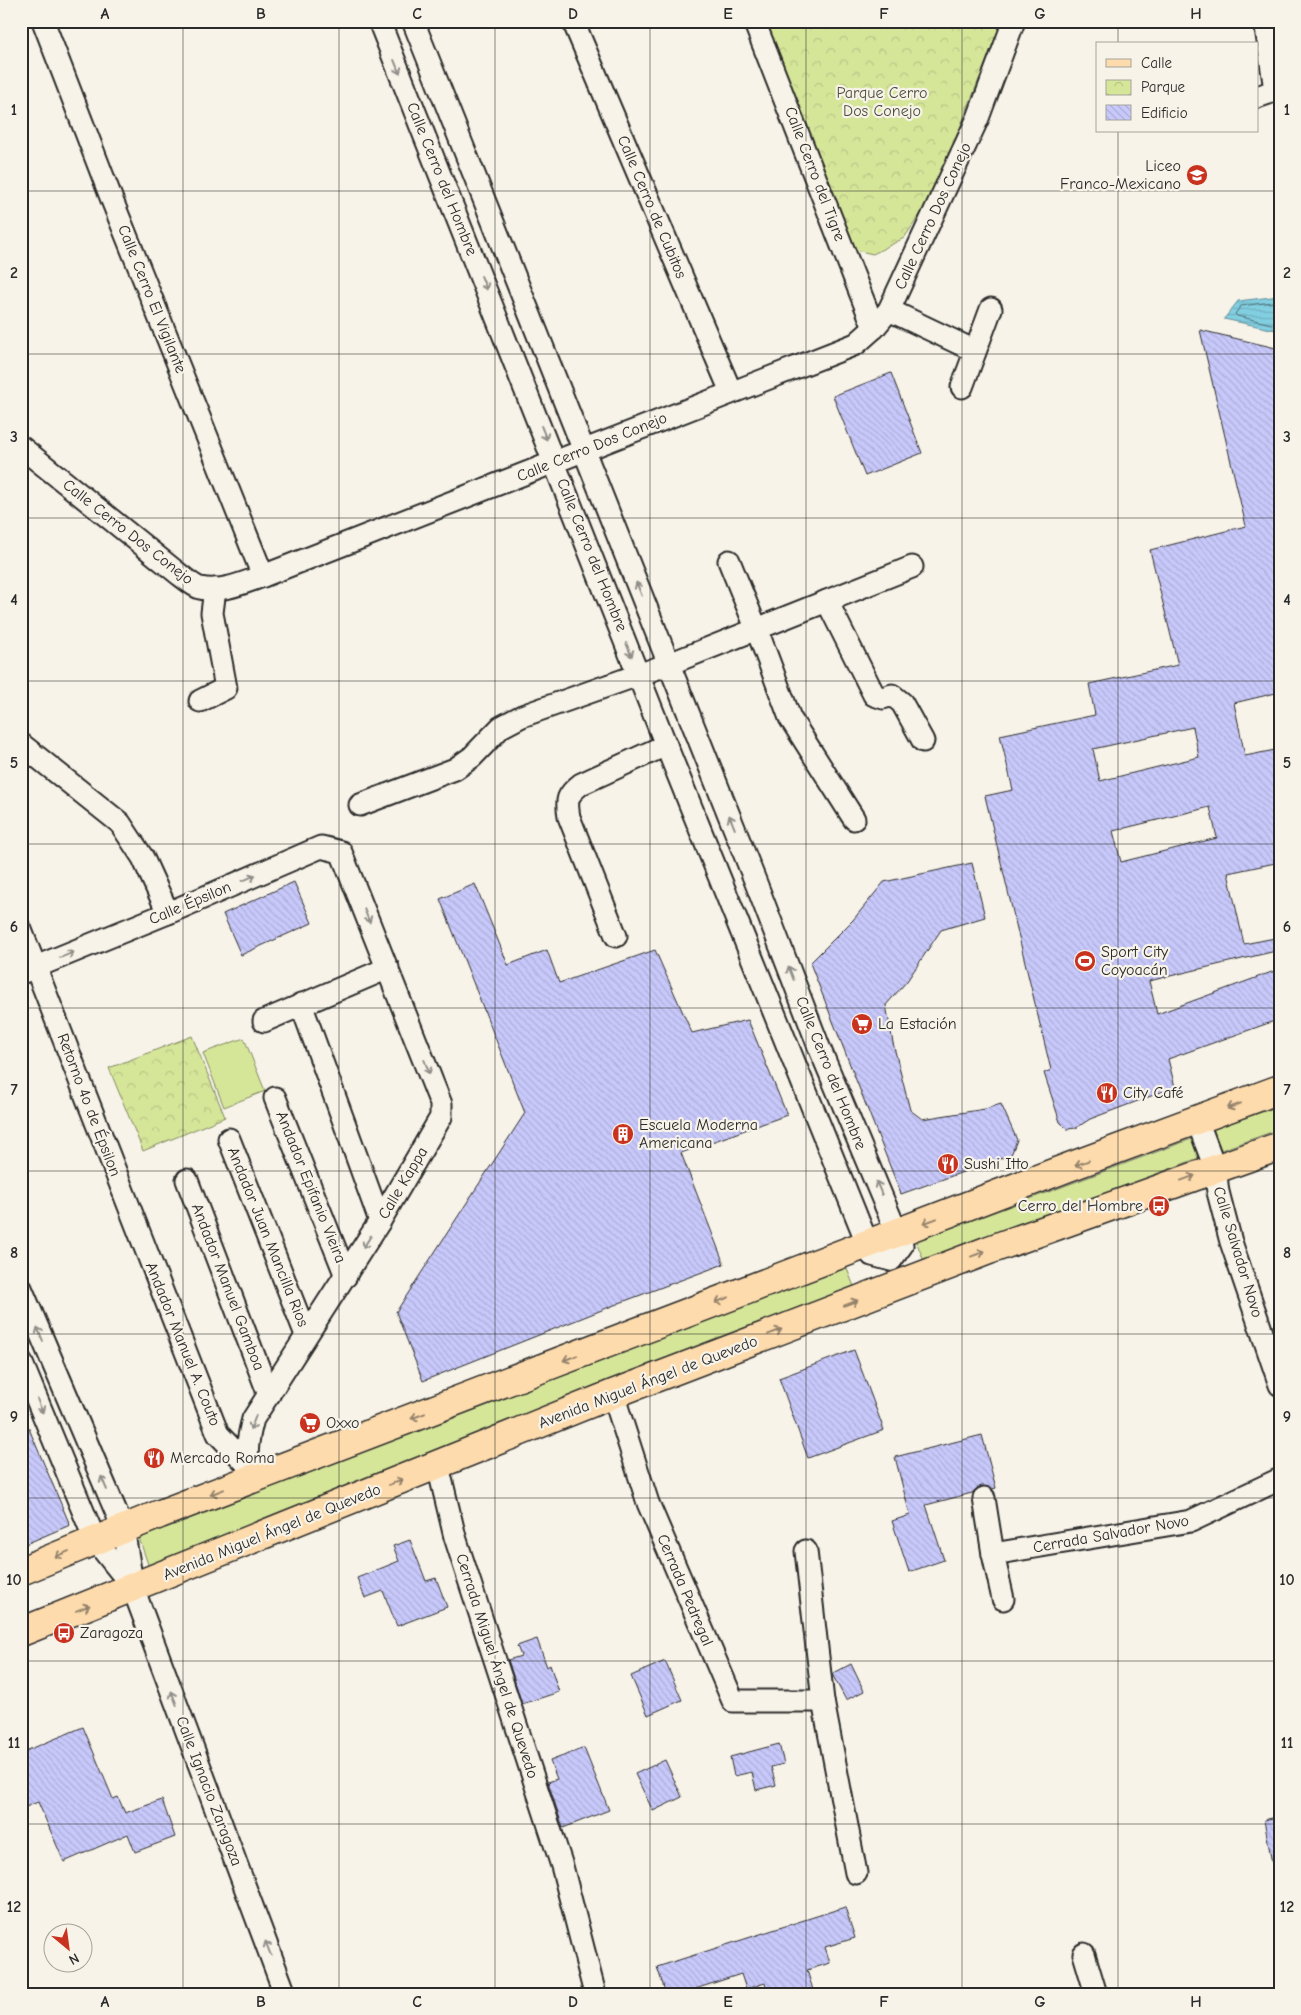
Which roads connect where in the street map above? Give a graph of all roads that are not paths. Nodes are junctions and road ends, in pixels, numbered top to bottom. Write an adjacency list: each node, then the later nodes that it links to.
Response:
1 (43, 21): 20 (street, Calle Cerro El Vigilante)
2 (379, 21): 17 (street, Calle Cerro del Hombre, one-way to 17)
3 (412, 21): 16 (street, Calle Cerro del Hombre)
4 (573, 21): 14 (street, Calle Cerro de Cubitos)
5 (754, 21): 11 (street, Calle Cerro del Tigre)
6 (1014, 21): 10 (street, Calle Cerro Dos Conejo)
7 (1265, 21): 8 (street)
8 (1271, 92)
9 (991, 309): 12 (street)
10 (889, 310): 11 (street, Calle Cerro Dos Conejo); 12 (street)
11 (874, 328): 14 (street, Calle Cerro Dos Conejo)
12 (975, 352): 13 (street)
13 (962, 387)
14 (731, 392): 16 (street, Calle Cerro Dos Conejo)
15 (21, 447): 21 (street, Calle Cerro Dos Conejo)
16 (584, 451): 17 (street, Calle Cerro Dos Conejo); 24 (street, Calle Cerro del Hombre, one-way to 16)
17 (555, 462): 20 (street, Calle Cerro Dos Conejo); 25 (street, Calle Cerro del Hombre, one-way to 25)
18 (729, 561): 23 (street)
19 (912, 567): 22 (street)
20 (262, 576): 21 (street, Calle Cerro Dos Conejo)
21 (215, 589): 26 (street)
22 (827, 600): 23 (street); 27 (street)
23 (758, 630): 24 (street); 31 (street)
24 (669, 664): 25 (street); 33 (street, Calle Cerro del Hombre, one-way to 24)
25 (639, 674): 29 (street, Calle Cerro del Hombre); 30 (street)
26 (200, 701)
27 (923, 741)
28 (21, 744): 35 (street)
29 (666, 745): 34 (street, Calle Cerro del Hombre); 37 (street)
30 (360, 805)
31 (854, 819)
32 (349, 870): 35 (street, Calle Épsilon, one-way to 32); 38 (street, Calle Kappa, one-way to 38)
33 (756, 883): 34 (street); 50 (street, Calle Cerro del Hombre, one-way to 33)
34 (726, 895): 52 (street, Calle Cerro del Hombre)
35 (168, 914): 39 (street, Calle Épsilon, one-way to 35)
36 (21, 930): 39 (street, Retorno 4o de Épsilon)
37 (616, 936)
38 (388, 968): 40 (street); 49 (street, Calle Kappa, one-way to 49)
39 (28, 971): 51 (street, Retorno 4o de Épsilon)
40 (301, 1004): 41 (street); 49 (street)
41 (264, 1020)
42 (1280, 1089): 44 (main road, one-way to 44)
43 (276, 1098): 54 (street, Andador Epifanio Vieira)
44 (1197, 1120): 47 (street, Calle Salvador Novo); 50 (main road, one-way to 50)
45 (229, 1139): 56 (street, Andador Juan Mancilla Rios)
46 (1280, 1146): 47 (main road, Avenida Miguel Ángel de Quevedo)
47 (1215, 1168): 53 (main road, Avenida Miguel Ángel de Quevedo, one-way to 47); 58 (street, Calle Salvador Novo)
48 (187, 1180): 60 (street, Andador Manuel Gamboa)
49 (380, 1221): 54 (street, Calle Kappa, one-way to 54)
50 (897, 1233): 52 (main road); 53 (street, Calle Cerro del Hombre)
51 (143, 1243): 62 (street, Andador Manuel A. Couto)
52 (868, 1245): 53 (street); 62 (main road, one-way to 62)
53 (896, 1272): 59 (main road, Avenida Miguel Ángel de Quevedo, one-way to 53)
54 (346, 1276): 56 (street, Calle Kappa)
55 (21, 1288): 65 (street, Calle Ignacio Zaragoza, one-way to 55)
56 (306, 1335): 60 (street, Calle Kappa)
57 (21, 1361): 66 (street, Calle Ignacio Zaragoza, one-way to 66)
58 (1280, 1385)
59 (613, 1394): 61 (main road, Avenida Miguel Ángel de Quevedo); 73 (street, Cerrada Pedregal)
60 (269, 1395): 62 (street, Calle Kappa, one-way to 62)
61 (438, 1466): 70 (main road, Avenida Miguel Ángel de Quevedo, one-way to 61); 77 (street, Cerrada Miguel Ángel de Quevedo)
62 (249, 1471): 65 (main road, one-way to 65)
63 (1280, 1479): 68 (street, Cerrada Salvador Novo)
64 (984, 1498): 68 (street)
65 (123, 1528): 66 (main road); 70 (street, Calle Ignacio Zaragoza)
66 (95, 1540): 69 (main road, one-way to 69); 70 (street, Calle Ignacio Zaragoza)
67 (806, 1551): 73 (street)
68 (993, 1554): 71 (street)
69 (21, 1571)
70 (133, 1588): 72 (main road, Avenida Miguel Ángel de Quevedo, one-way to 70); 76 (street, Calle Ignacio Zaragoza, one-way to 70)
71 (1003, 1599)
72 (21, 1632)
73 (822, 1701): 74 (street)
74 (856, 1873)
75 (1084, 1954): 78 (street)
76 (285, 1994)
77 (596, 1994)
78 (1096, 1994)

